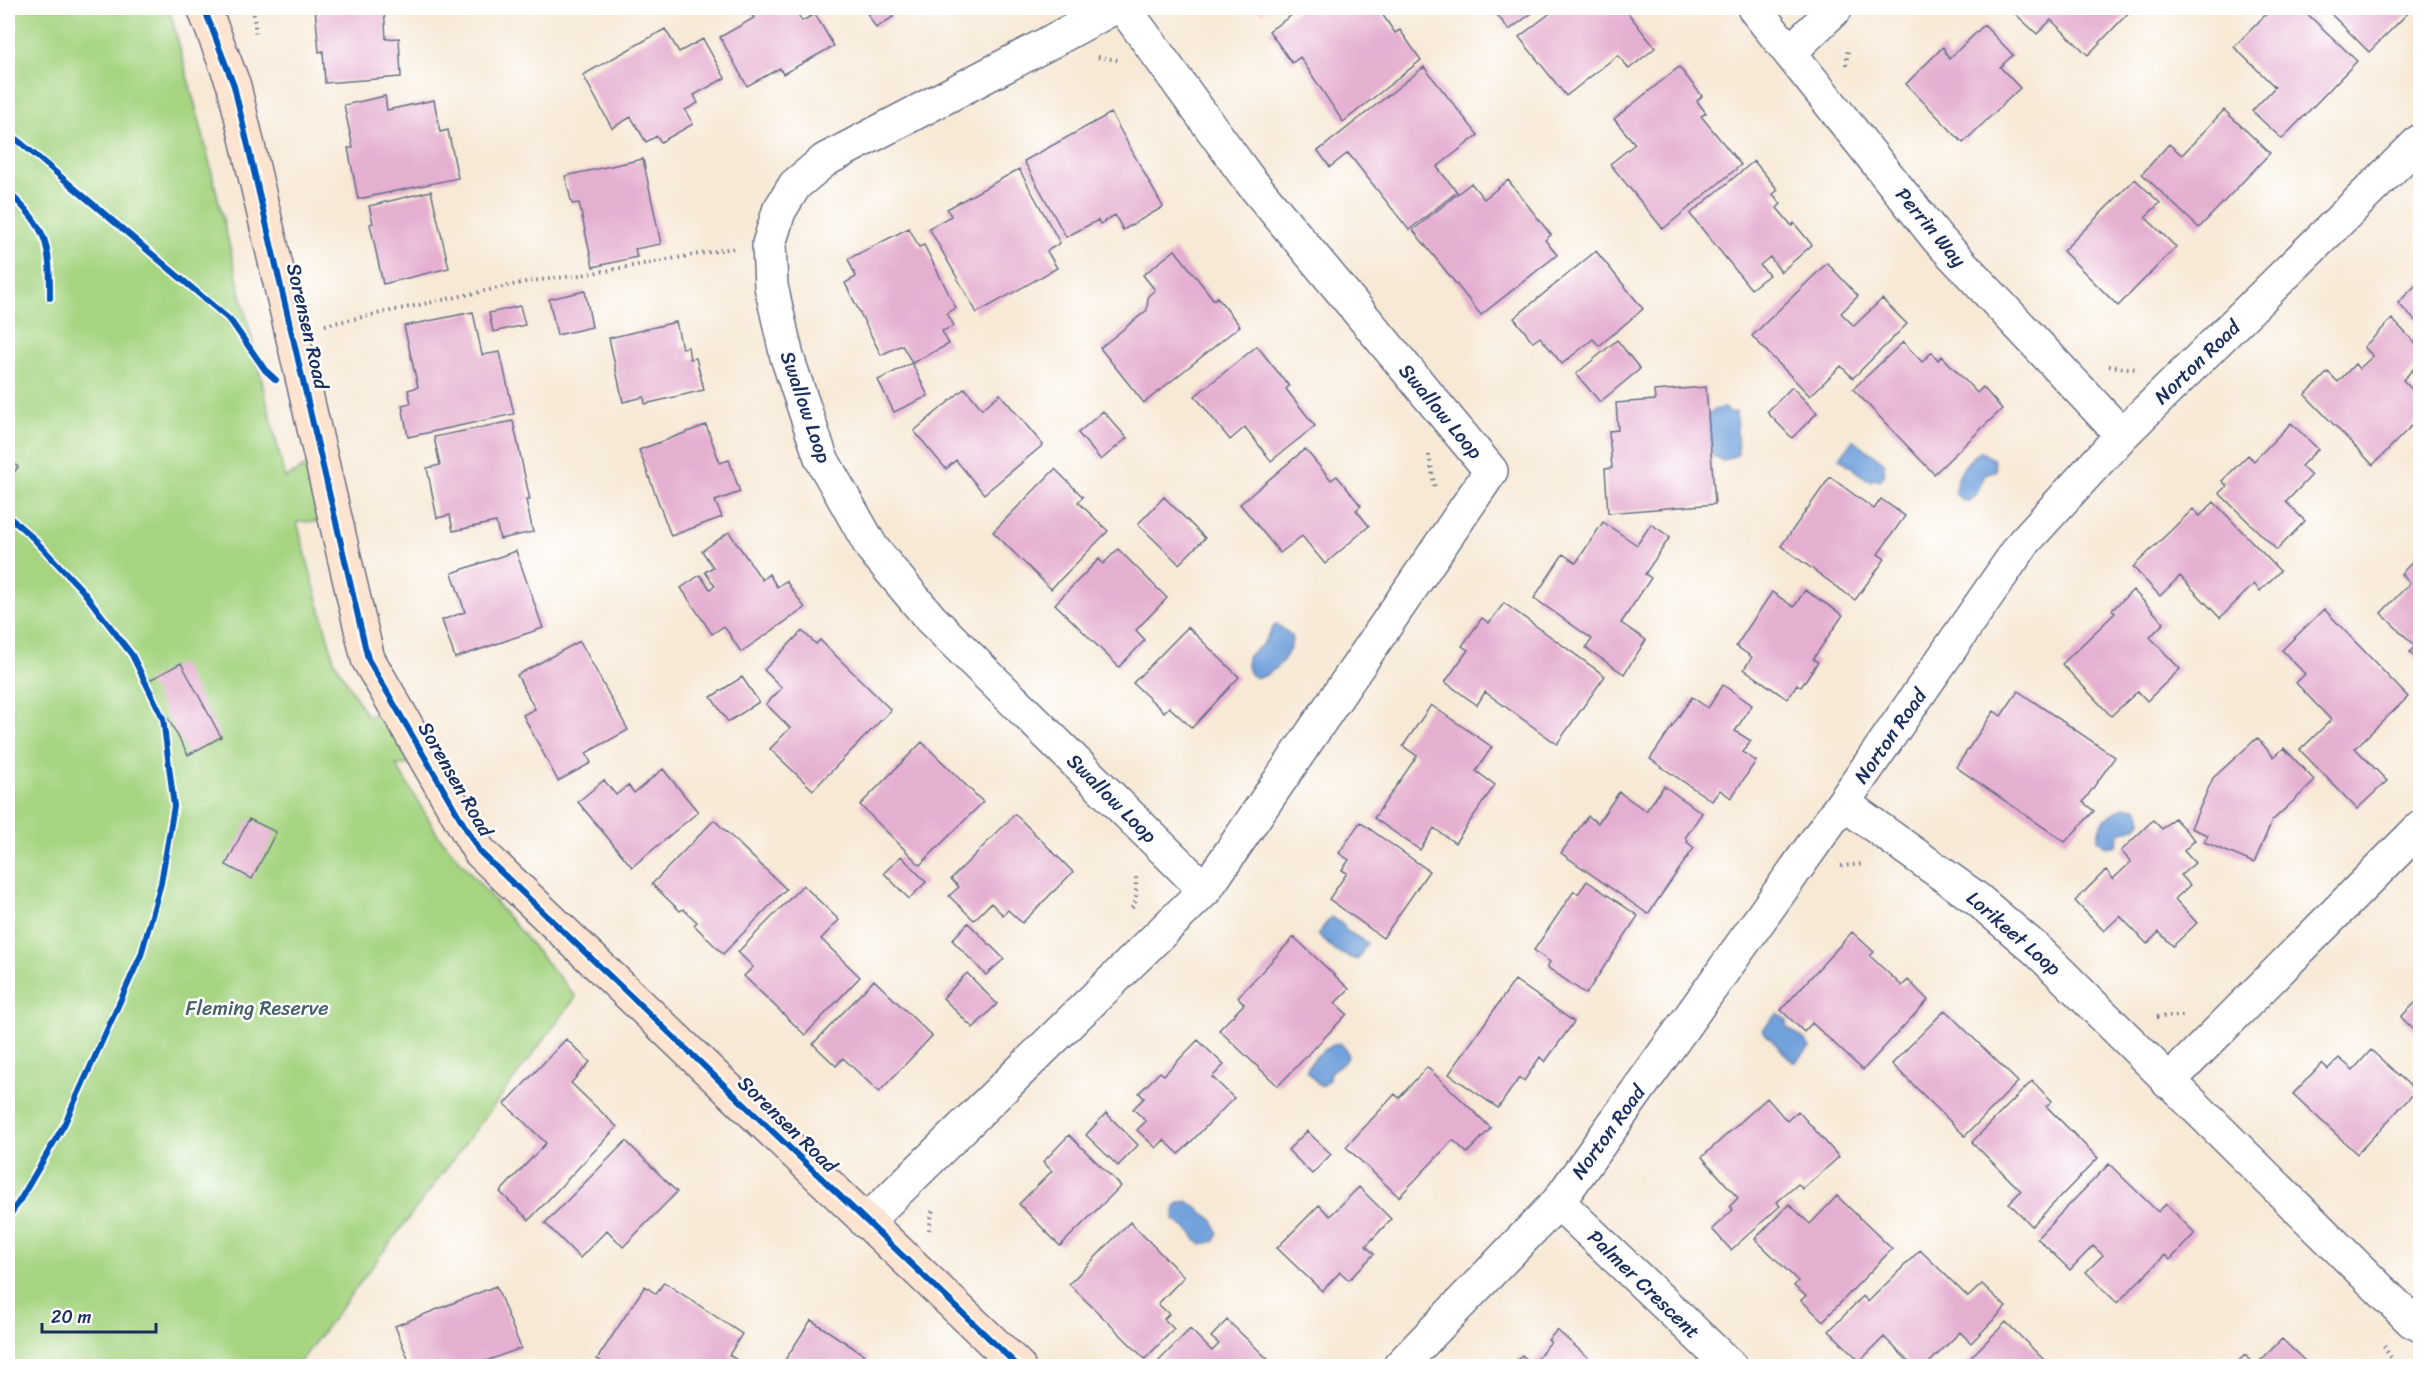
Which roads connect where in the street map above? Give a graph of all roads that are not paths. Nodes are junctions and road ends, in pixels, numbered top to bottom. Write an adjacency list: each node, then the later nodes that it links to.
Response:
1 (204, 8): 8 (street, Sorensen Road)
2 (229, 8): 8 (street, Sorensen Road)
3 (1113, 8): 13 (street, Swallow Loop)
4 (1124, 8): 13 (street, Swallow Loop)
5 (1754, 8): 7 (street, Perrin Way)
6 (1836, 8): 7 (street)
7 (1790, 52): 10 (street, Perrin Way)
8 (234, 86): 16 (street, Sorensen Road)
9 (2421, 141): 10 (street, Norton Road)
10 (2122, 435): 11 (street, Norton Road)
11 (1843, 803): 14 (street, Lorikeet Loop); 15 (street, Norton Road)
12 (2421, 828): 14 (street)
13 (1205, 890): 16 (street, Swallow Loop)
14 (2168, 1082): 17 (street, Lorikeet Loop)
15 (1558, 1202): 19 (street, Norton Road); 20 (street, Palmer Crescent)
16 (866, 1222): 18 (street, Sorensen Road)
17 (2421, 1325)
18 (1018, 1366)
19 (1400, 1366)
20 (1730, 1366)

